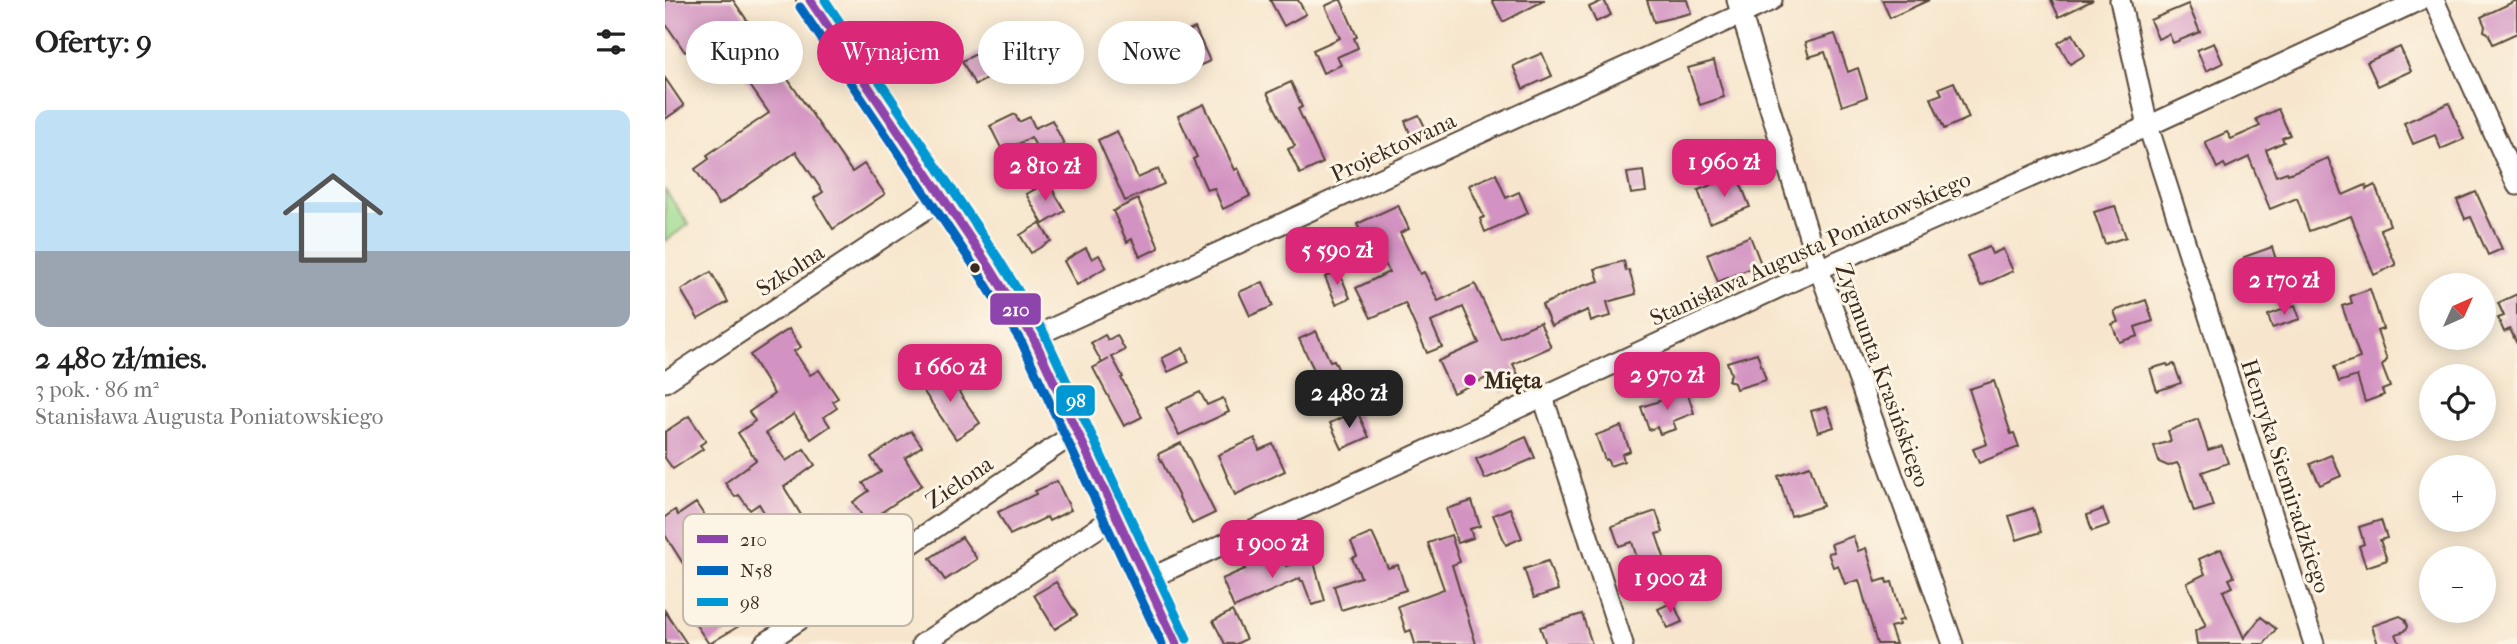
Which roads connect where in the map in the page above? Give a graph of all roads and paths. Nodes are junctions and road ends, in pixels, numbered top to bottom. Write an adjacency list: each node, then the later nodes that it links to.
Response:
1 (1772, 0): 6 (street, Projektowana)
2 (2120, 0): 7 (street, Henryka Siemiradzkiego)
3 (2420, 0): 7 (street, Stanisława Augusta Poniatowskiego)
4 (2434, 0): 8 (street)
5 (814, 1): 9 (street)
6 (1739, 7): 10 (street, Zygmunta Krasińskiego); 11 (street, Projektowana)
7 (2148, 126): 10 (street, Stanisława Augusta Poniatowskiego); 24 (street, Henryka Siemiradzkiego)
8 (2517, 185)
9 (943, 198): 11 (street); 12 (street, Szkolna)
10 (1819, 269): 13 (street, Stanisława Augusta Poniatowskiego); 23 (street, Zygmunta Krasińskiego)
11 (1033, 337): 14 (street)
12 (665, 382)
13 (1543, 397): 17 (street, Stanisława Augusta Poniatowskiego); 22 (street)
14 (1078, 431): 15 (street); 16 (street, Zielona)
15 (1116, 516): 17 (street); 20 (street)
16 (913, 543)
17 (1146, 580): 21 (street)
18 (791, 626): 19 (street, Zielona)
19 (764, 644)
20 (922, 644)
21 (1176, 644)
22 (1623, 644)
23 (1953, 644)
24 (2314, 644)

